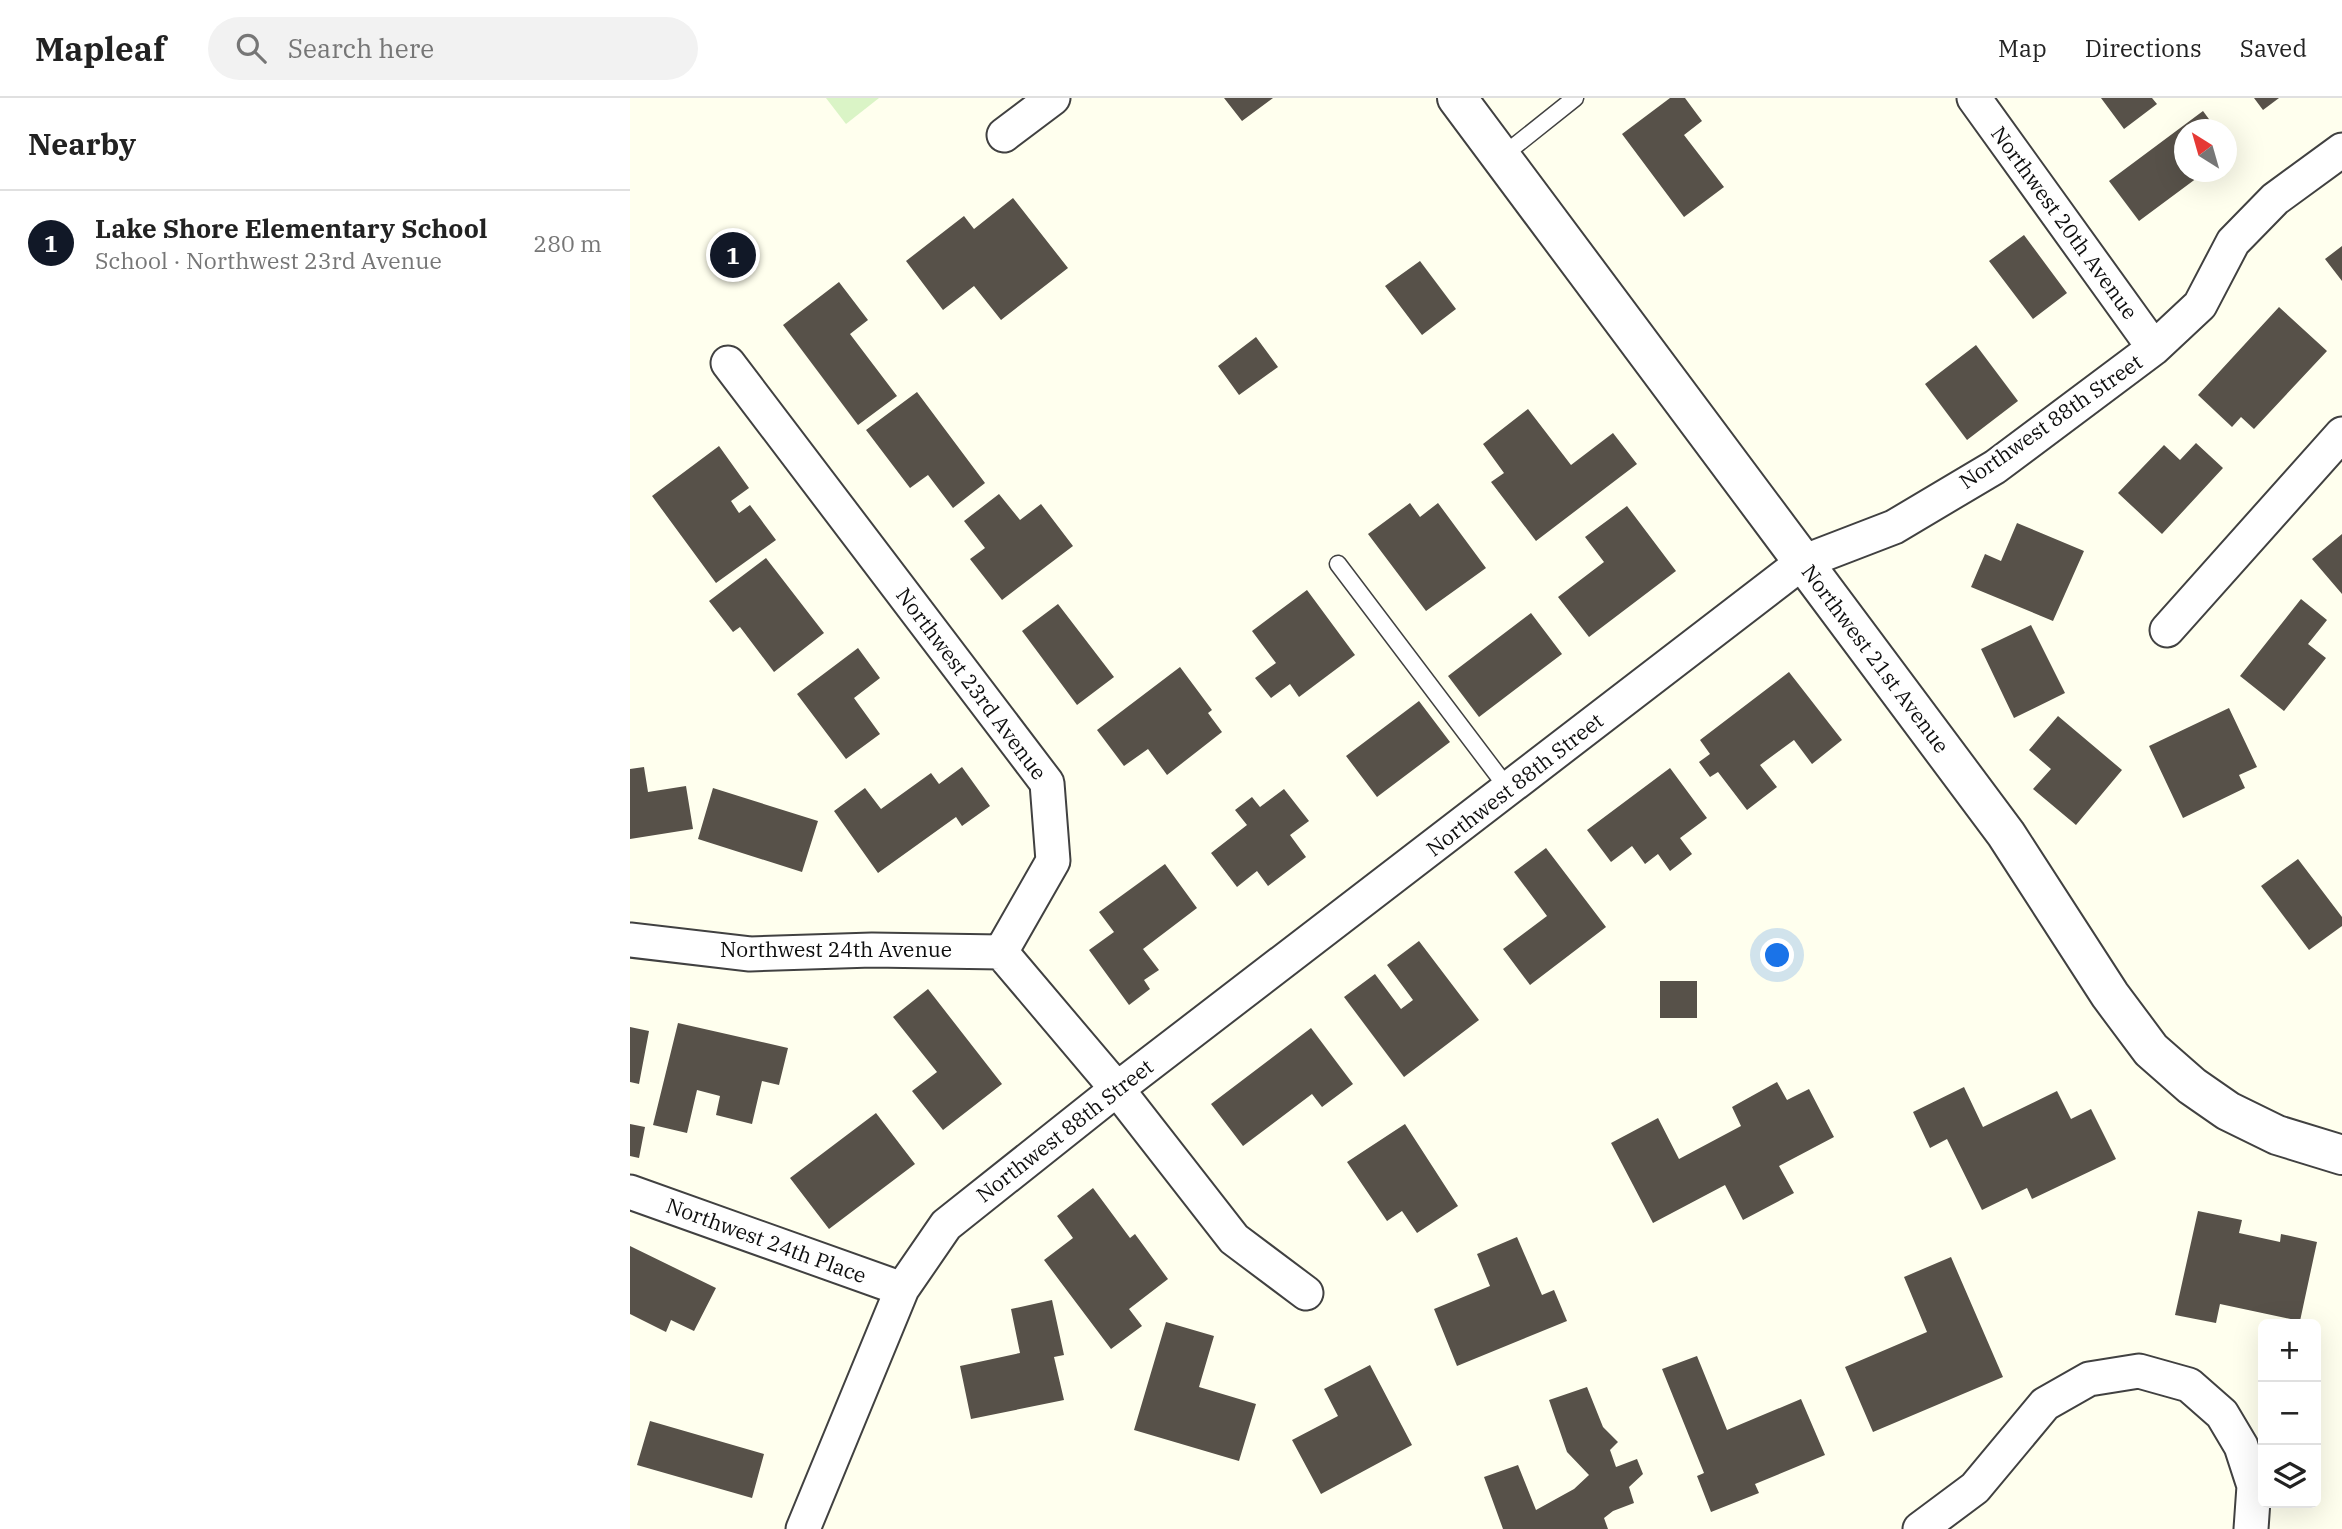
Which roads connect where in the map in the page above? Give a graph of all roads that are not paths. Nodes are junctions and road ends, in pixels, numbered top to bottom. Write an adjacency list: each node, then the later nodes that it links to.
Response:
1 (1053, 98): 5 (street)
2 (1457, 98): 7 (street, Northwest 21st Avenue)
3 (1575, 98): 7 (lane)
4 (1974, 98): 8 (street, Northwest 20th Avenue)
5 (1004, 135)
6 (2342, 149): 8 (street, Northwest 88th Street)
7 (1501, 157): 11 (street, Northwest 21st Avenue)
8 (2154, 348): 11 (street, Northwest 88th Street)
9 (727, 363): 16 (street, Northwest 23rd Avenue)
10 (2342, 434): 13 (street)
11 (1803, 562): 14 (street, Northwest 88th Street); 18 (street, Northwest 21st Avenue)
12 (1338, 564): 14 (lane)
13 (2167, 630)
14 (1509, 790): 17 (street, Northwest 88th Street)
15 (630, 940): 16 (street, Northwest 24th Avenue)
16 (1001, 952): 17 (street)
17 (1117, 1089): 20 (street, Northwest 88th Street); 21 (street)
18 (2342, 1155)
19 (630, 1192): 20 (street, Northwest 24th Place)
20 (902, 1289): 22 (street, Northwest 88th Street)
21 (1306, 1293)
22 (803, 1529)
23 (1920, 1529): 24 (street)
24 (2251, 1529)

